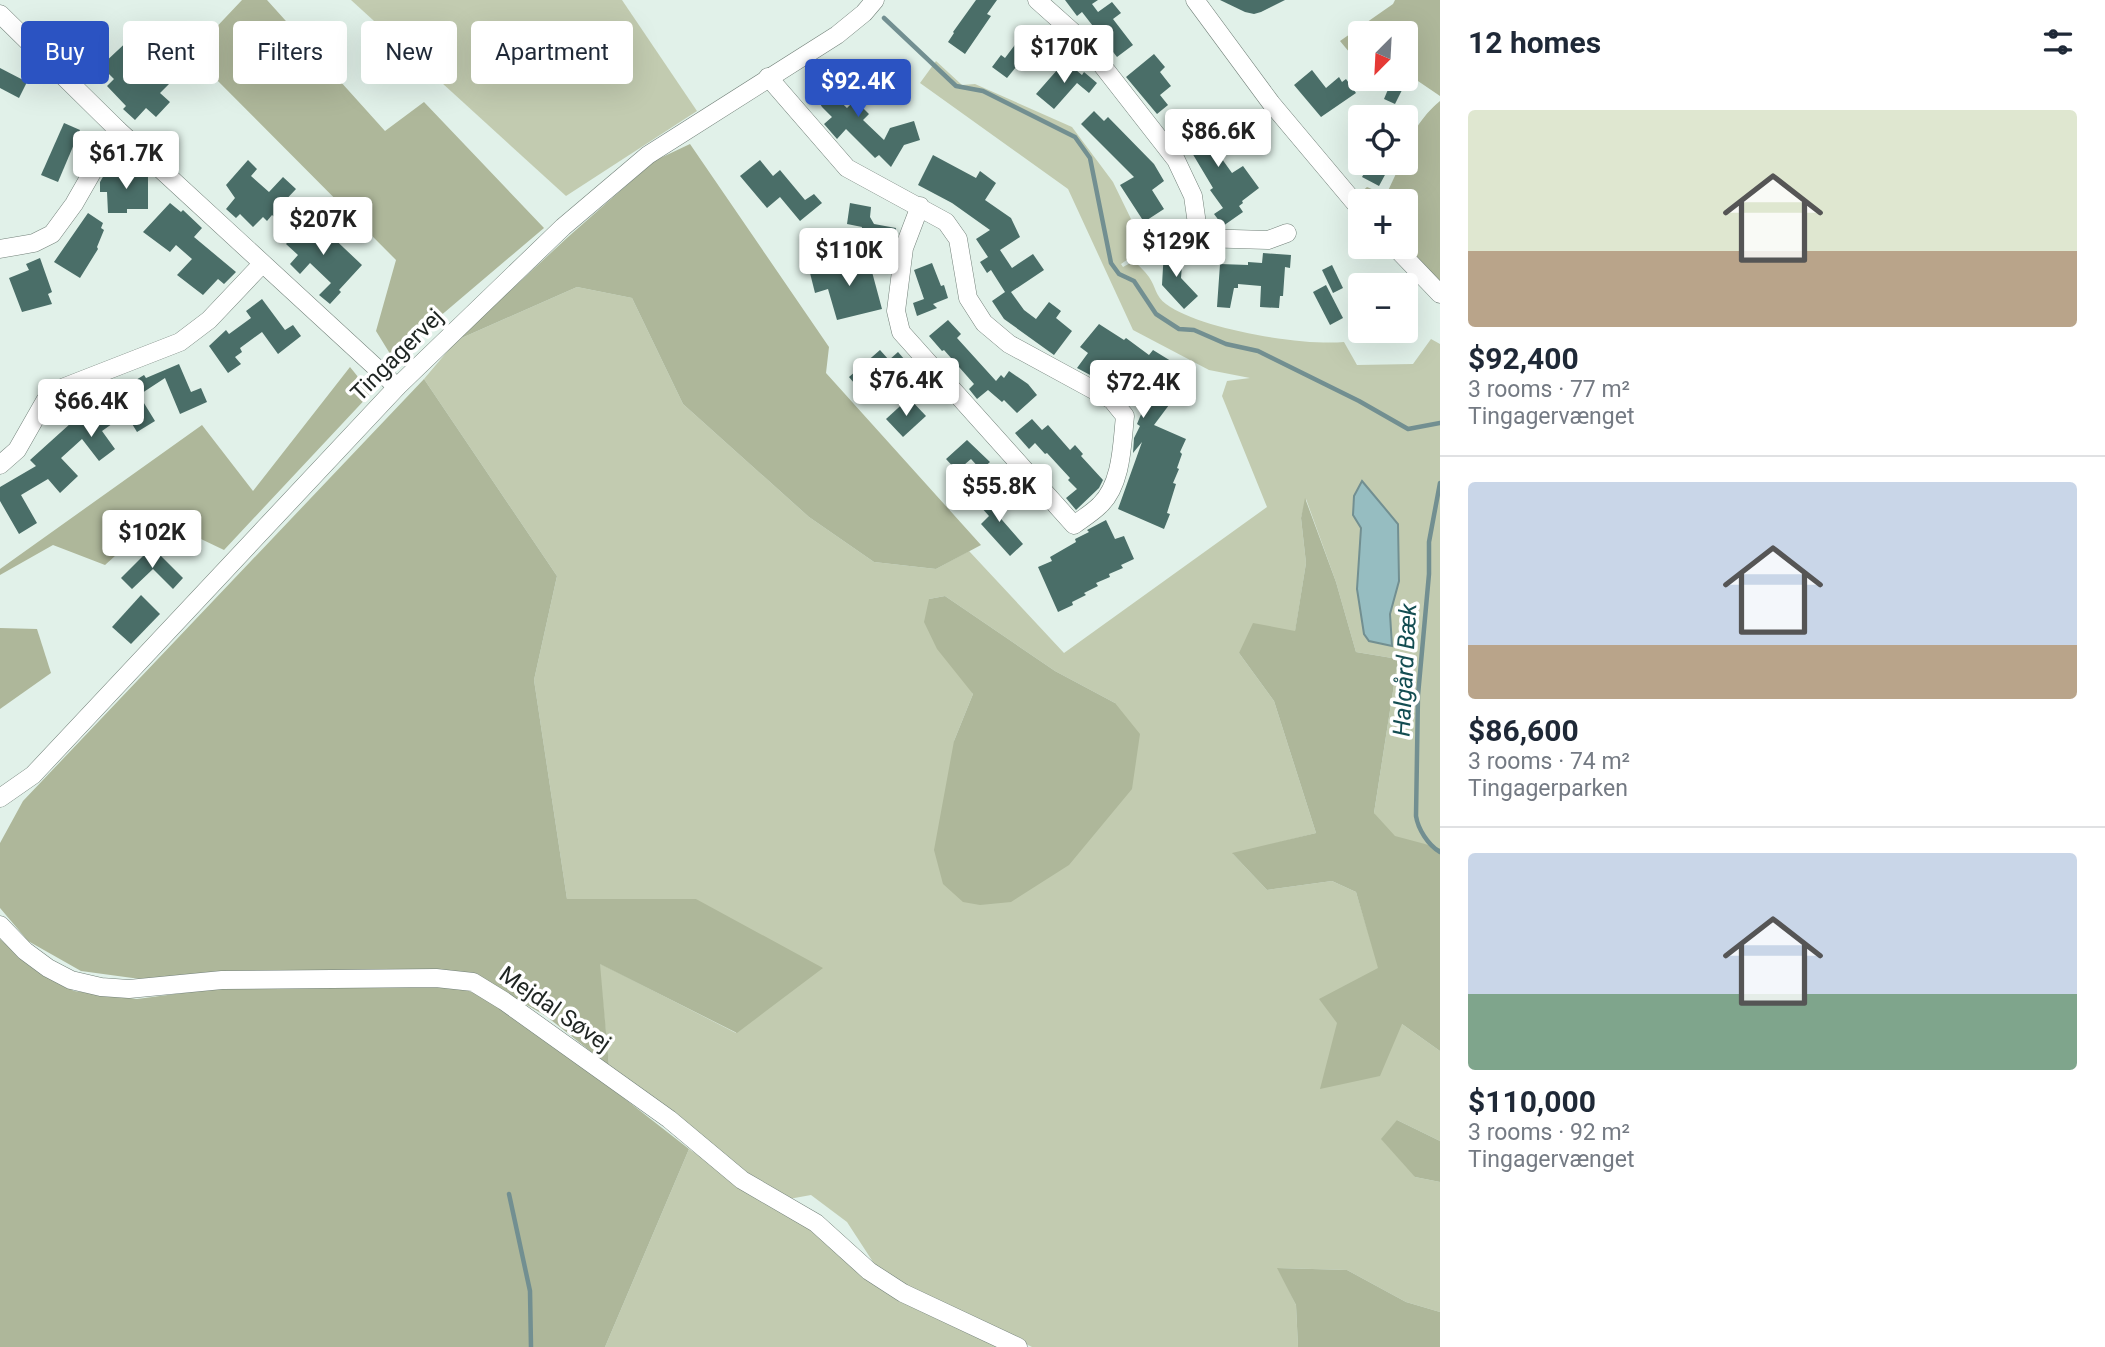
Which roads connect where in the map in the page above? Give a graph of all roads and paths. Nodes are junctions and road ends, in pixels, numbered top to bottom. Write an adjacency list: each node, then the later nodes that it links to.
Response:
1 (875, 0): 5 (street, Tingagervej)
2 (1037, 0): 11 (street)
3 (1195, 0): 7 (street)
4 (0, 14): 6 (street)
5 (768, 77): 8 (street); 16 (street, Tingagervej)
6 (117, 130): 12 (street); 14 (street)
7 (1348, 195)
8 (920, 206): 8 (street)
9 (1287, 233): 11 (street)
10 (1170, 238): 11 (street)
11 (1199, 238)
12 (0, 249)
13 (1406, 259): 15 (street)
14 (262, 264): 16 (street); 17 (street)
15 (1440, 294)
16 (397, 387): 18 (street, Tingagervej)
17 (0, 465)
18 (0, 797)
19 (0, 925): 20 (street, Mejdal Søvej)
20 (1018, 1347)

